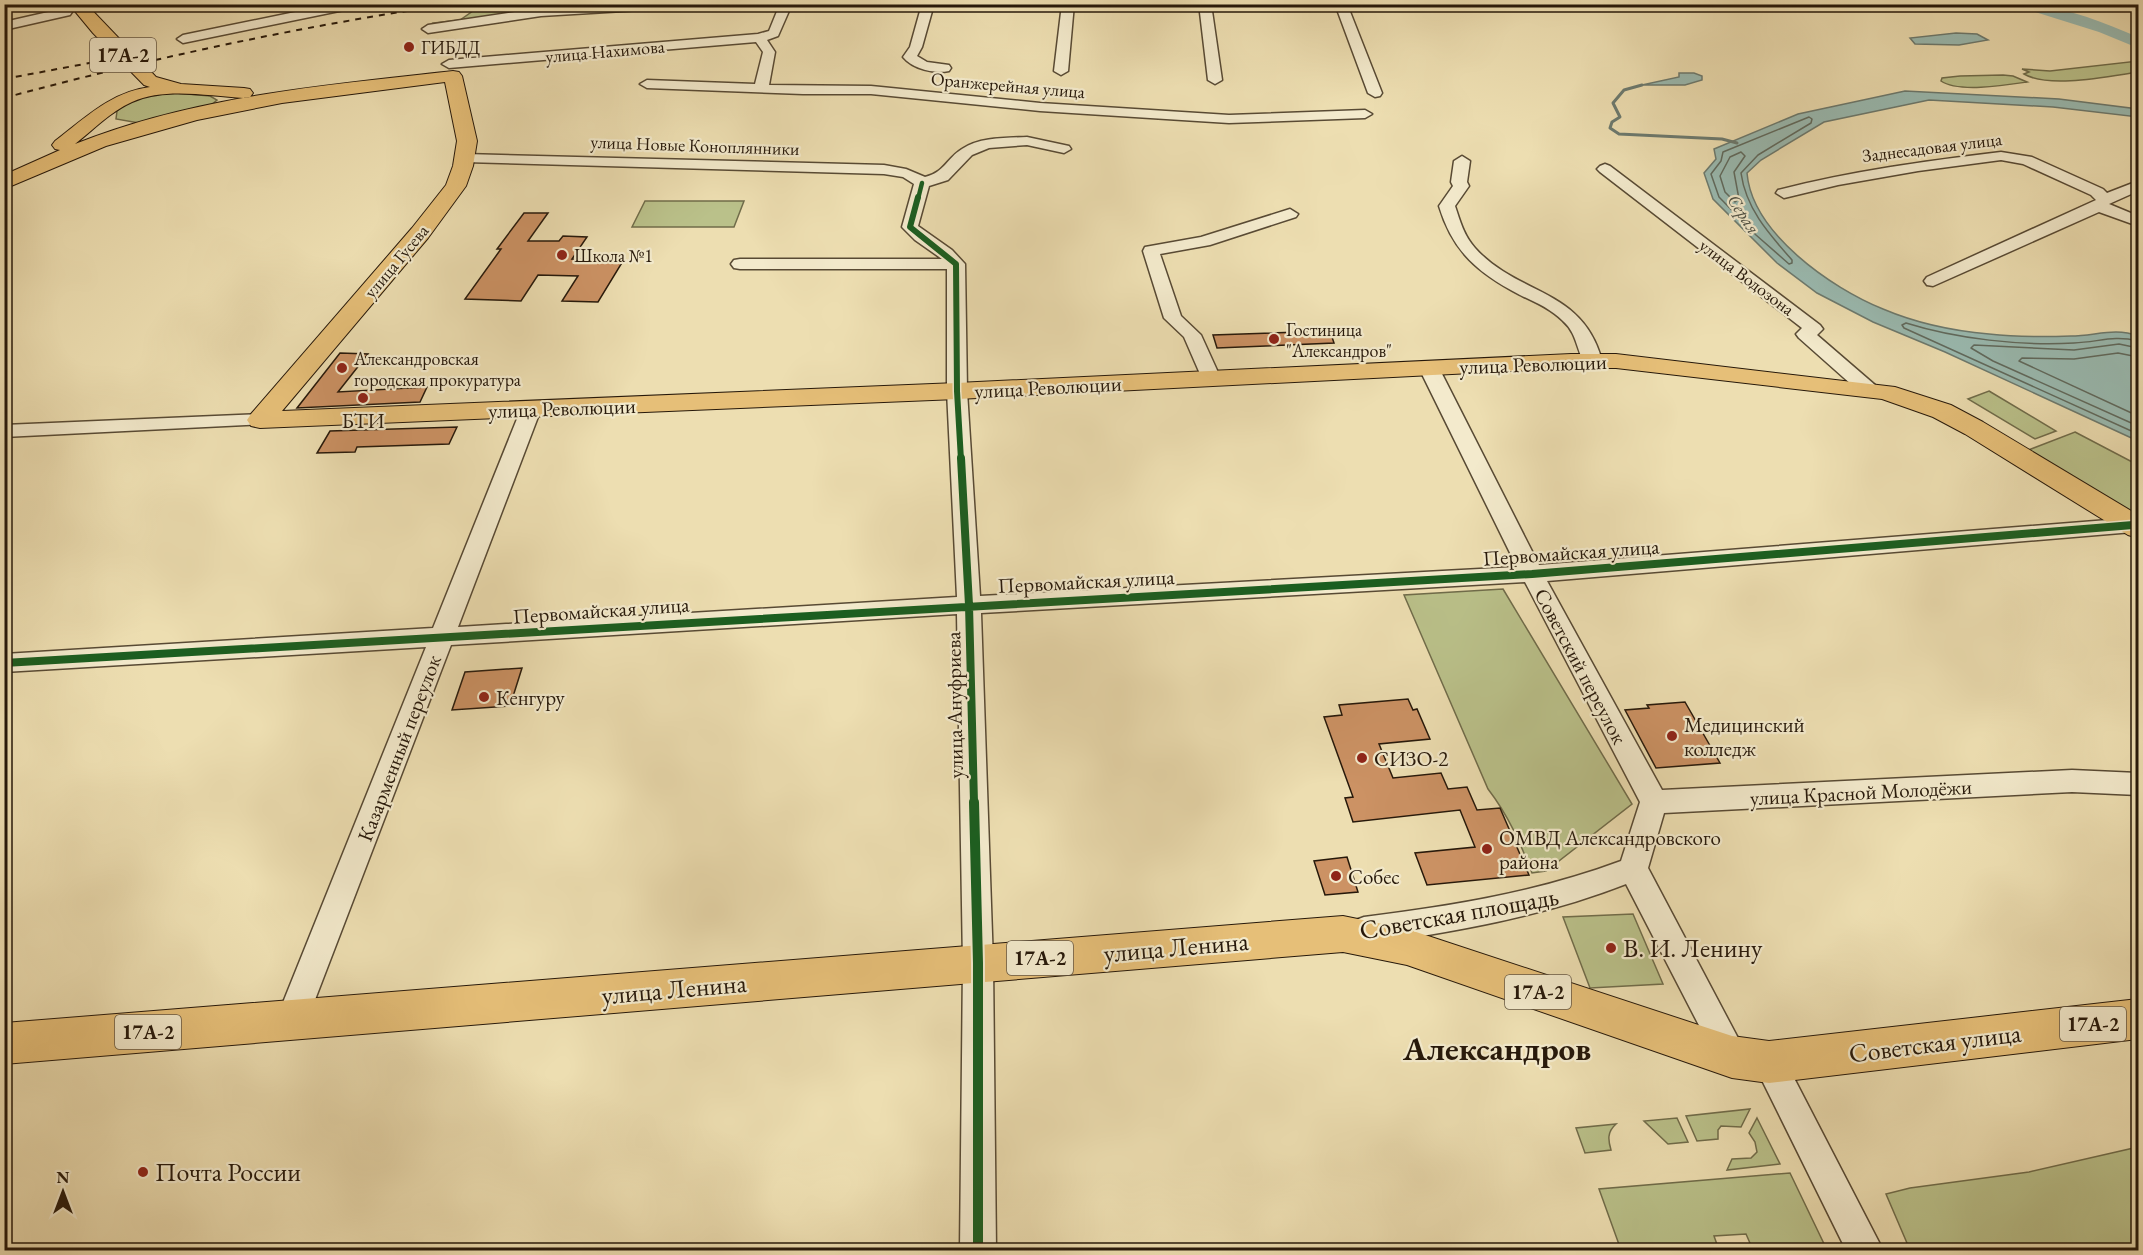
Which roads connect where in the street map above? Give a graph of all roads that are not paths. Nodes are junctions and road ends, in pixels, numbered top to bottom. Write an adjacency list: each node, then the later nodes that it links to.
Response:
1 (354, 4): 12 (street)
2 (674, 4): 9 (street)
3 (786, 4): 11 (street)
4 (928, 4): 14 (street)
5 (1068, 4): 15 (street)
6 (1205, 4): 16 (street)
7 (1341, 4): 20 (street)
8 (68, 7): 10 (street); 19 (main road, 17А-2); 22 (main road, 17А-2)
9 (422, 15)
10 (4, 26)
11 (760, 38): 13 (street, улица Нахимова); 18 (street)
12 (183, 39)
13 (449, 65): 21 (main road, улица Нахимова); 26 (main road, улица Гусева)
14 (944, 68)
15 (1061, 71)
16 (1215, 80)
17 (647, 84): 18 (street, Оранжерейная улица)
18 (761, 88): 23 (street, Оранжерейная улица)
19 (178, 90): 21 (main road, 17А-2); 22 (main road)
20 (1375, 93)
21 (217, 101): 24 (main road)
22 (107, 110): 24 (main road); 29 (main road)
23 (1365, 114)
24 (144, 127): 29 (main road)
25 (1064, 149): 30 (street)
26 (465, 158): 30 (street, улица Новые Коноплянники); 45 (main road, улица Гусева)
27 (1462, 162): 39 (street)
28 (1605, 169): 42 (street, улица Водозона)
29 (9, 180)
30 (921, 183): 37 (street)
31 (2139, 186): 33 (street)
32 (1784, 193): 33 (street, Заднесадовая улица)
33 (2102, 203): 35 (street, Заднесадовая улица); 38 (street)
34 (1290, 214): 41 (street)
35 (2139, 221)
36 (740, 264): 37 (street)
37 (956, 264): 43 (street, улица Ануфриева)
38 (1934, 280)
39 (1593, 361): 40 (main road, улица Революции); 42 (main road, улица Революции)
40 (1429, 368): 41 (main road, улица Революции); 48 (street, Советский переулок)
41 (1211, 379): 43 (main road, улица Революции)
42 (1868, 388): 47 (main road, улица Революции)
43 (957, 391): 44 (main road, улица Революции); 49 (street, улица Ануфриева)
44 (531, 409): 45 (main road, улица Революции); 50 (street, Казарменный переулок)
45 (260, 420): 46 (street, улица Революции)
46 (4, 431)
47 (2136, 526): 48 (street, Первомайская улица)
48 (1532, 574): 49 (street, Первомайская улица); 53 (street, Советский переулок)
49 (969, 605): 50 (street, Первомайская улица); 56 (street, улица Ануфриева)
50 (442, 638): 51 (street, Первомайская улица); 58 (street, Казарменный переулок)
51 (4, 663)
52 (2139, 784): 53 (street, улица Красной Молодёжи)
53 (1654, 802): 54 (street)
54 (1633, 869): 55 (street, Советская площадь); 60 (street)
55 (1343, 934): 56 (main road, улица Ленина / 17А-2); 60 (main road, Советская площадь / 17А-2)
56 (978, 963): 58 (main road, улица Ленина / 17А-2); 61 (street, улица Ануфриева)
57 (2139, 1019): 60 (main road, Советская улица / 17А-2)
58 (292, 1020): 59 (main road, улица Ленина / 17А-2)
59 (4, 1044)
60 (1750, 1060): 62 (street)
61 (978, 1251)
62 (1865, 1251)

